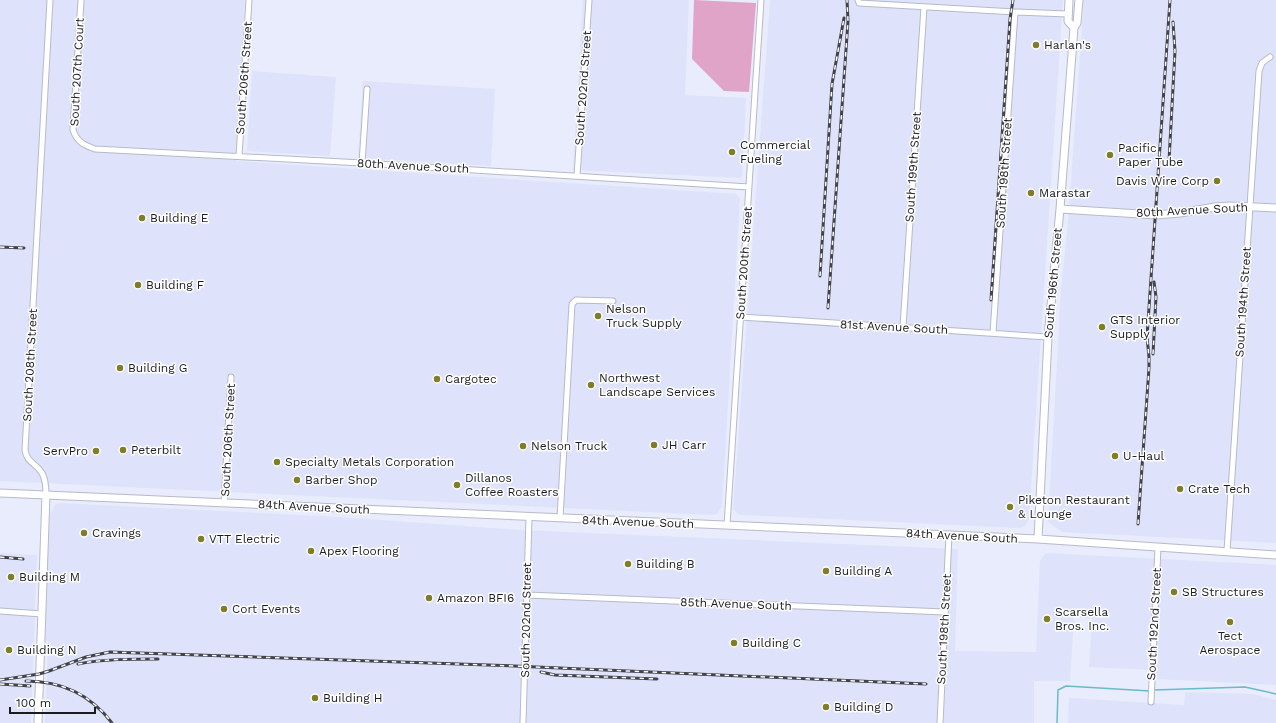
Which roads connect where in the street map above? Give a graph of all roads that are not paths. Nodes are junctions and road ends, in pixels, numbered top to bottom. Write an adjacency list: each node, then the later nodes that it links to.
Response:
1 (50, 0): 30 (street, South 208th Street)
2 (81, 0): 15 (street, South 207th Court)
3 (249, 0): 16 (street, South 206th Street)
4 (589, 0): 18 (street, South 202nd Street)
5 (761, 0): 19 (street, South 200th Street)
6 (858, 0): 9 (street)
7 (1069, 0): 11 (main road, South 196th Street)
8 (1079, 0): 12 (main road, South 196th Street)
9 (924, 7): 10 (street); 25 (street, South 199th Street)
10 (1015, 12): 11 (street); 26 (street, South 198th Street)
11 (1068, 14): 12 (main road, South 196th Street)
12 (1074, 28): 22 (main road, South 196th Street)
13 (1270, 57): 20 (street, South 194th Street)
14 (367, 89): 17 (street)
15 (79, 142): 16 (street, 80th Avenue South)
16 (239, 156): 17 (street, 80th Avenue South)
17 (362, 163): 18 (street, 80th Avenue South)
18 (577, 176): 19 (street, 80th Avenue South)
19 (749, 187): 24 (street, South 200th Street)
20 (1250, 206): 21 (main road, 80th Avenue South); 22 (main road, 80th Avenue South); 38 (street, South 194th Street)
21 (1276, 208)
22 (1060, 210): 27 (main road, South 196th Street)
23 (613, 301): 33 (street)
24 (740, 317): 25 (street, 81st Avenue South); 34 (street, South 200th Street)
25 (903, 328): 26 (street, 81st Avenue South)
26 (994, 333): 27 (street, 81st Avenue South)
27 (1048, 337): 36 (main road, South 196th Street)
28 (232, 377): 31 (street, South 206th Street)
29 (0, 493): 30 (main road, 84th Avenue South)
30 (46, 495): 31 (main road, 84th Avenue South); 43 (main road, South 208th Street)
31 (224, 503): 32 (main road, 84th Avenue South)
32 (529, 517): 33 (main road, 84th Avenue South); 40 (street, South 202nd Street)
33 (560, 518): 34 (main road, 84th Avenue South)
34 (727, 525): 35 (main road, 84th Avenue South)
35 (949, 535): 36 (main road, 84th Avenue South); 42 (street, South 198th Street)
36 (1038, 539): 37 (main road, 84th Avenue South)
37 (1158, 547): 38 (main road, 84th Avenue South); 44 (street, South 192nd Street)
38 (1227, 551): 39 (main road, 84th Avenue South)
39 (1276, 555)
40 (527, 595): 42 (street, 85th Avenue South); 46 (street, South 202nd Street)
41 (0, 611): 43 (street)
42 (945, 612): 47 (street, South 198th Street)
43 (42, 614): 45 (main road, South 208th Street)
44 (1151, 702)
45 (38, 723)
46 (523, 723)
47 (940, 723)

